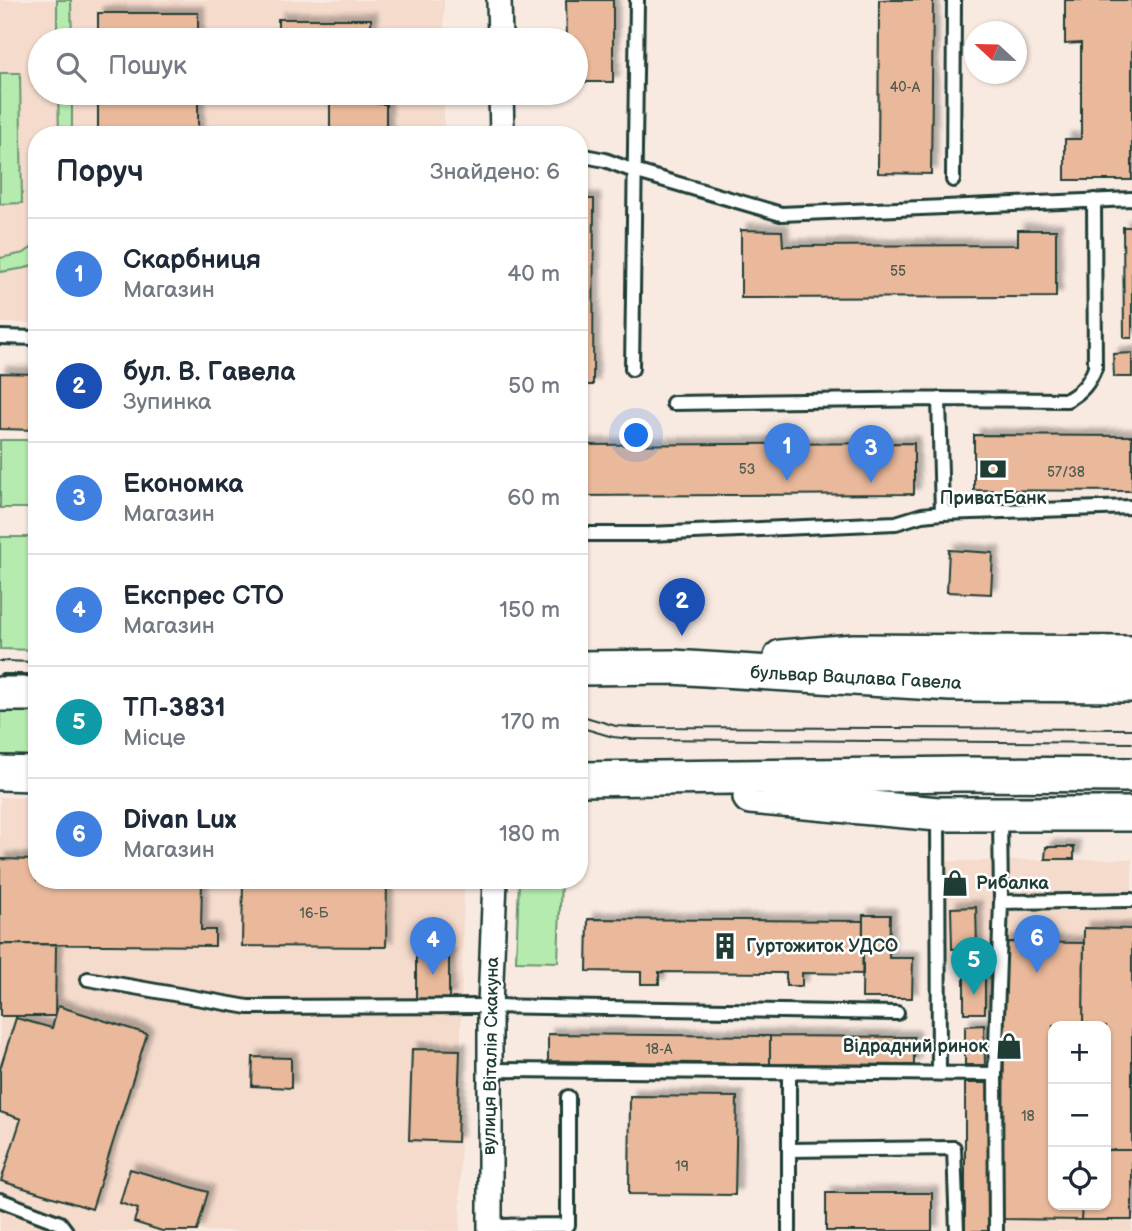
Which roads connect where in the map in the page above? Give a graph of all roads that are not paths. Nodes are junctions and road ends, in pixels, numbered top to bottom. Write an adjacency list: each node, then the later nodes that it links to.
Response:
1 (499, 0): 4 (street)
2 (638, 0): 8 (lane)
3 (954, 0): 9 (lane)
4 (500, 28)
5 (501, 105): 6 (street)
6 (502, 126)
7 (588, 157): 8 (lane)
8 (634, 171): 11 (lane); 14 (lane)
9 (953, 180)
10 (1132, 199): 11 (lane)
11 (1094, 200): 15 (lane)
12 (0, 337): 13 (lane)
13 (28, 338)
14 (632, 369)
15 (939, 399): 16 (lane); 18 (lane)
16 (673, 403)
17 (1132, 506): 18 (lane)
18 (942, 513): 19 (lane)
19 (588, 534)
20 (1132, 653): 21 (main road)
21 (672, 667): 22 (main road, бульвар Вацлава Гавела); 23 (main road, бульвар Вацлава Гавела)
22 (588, 668)
23 (1132, 685)
24 (0, 694): 25 (main road)
25 (28, 694)
26 (0, 773): 27 (main road)
27 (28, 774)
28 (1132, 775): 30 (main road)
29 (588, 779): 30 (main road)
30 (620, 779): 31 (main road)
31 (938, 814): 32 (main road); 42 (lane)
32 (1000, 814): 33 (main road); 36 (lane)
33 (1132, 814)
34 (495, 889): 38 (street, вулиця Віталія Скакуна)
35 (1132, 900): 36 (lane)
36 (1001, 902): 43 (lane)
37 (88, 979): 38 (lane)
38 (490, 1006): 39 (lane); 40 (street, вулиця Віталія Скакуна)
39 (897, 1013)
40 (490, 1070): 41 (lane); 47 (street, вулиця Віталія Скакуна)
41 (789, 1072): 42 (lane); 45 (lane)
42 (939, 1074): 43 (lane)
43 (995, 1074): 51 (lane)
44 (568, 1097): 47 (lane)
45 (789, 1150): 49 (lane); 50 (lane)
46 (0, 1200): 48 (lane)
47 (490, 1228)
48 (66, 1231)
49 (789, 1231)
50 (957, 1231)
51 (996, 1231)

